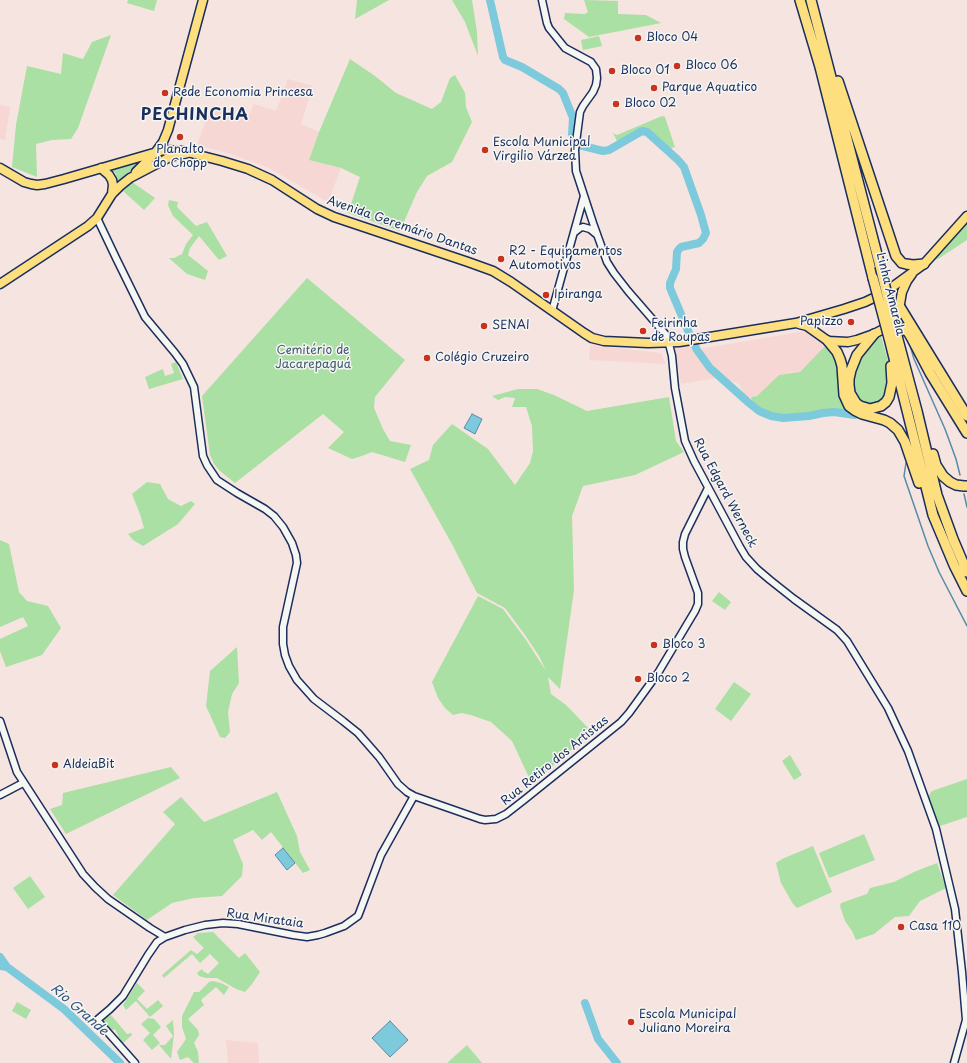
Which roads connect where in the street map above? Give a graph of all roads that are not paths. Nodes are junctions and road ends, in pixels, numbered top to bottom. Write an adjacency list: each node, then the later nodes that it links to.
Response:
1 (203, 0): 6 (main road)
2 (542, 0): 14 (street)
3 (800, 0): 30 (highway, Linha Amarela, bridge)
4 (811, 0): 5 (highway, Linha Amarela)
5 (822, 42): 19 (highway); 30 (highway, Linha Amarela, bridge)
6 (168, 130): 7 (main road); 8 (main road)
7 (175, 150): 8 (main road, Avenida Geremário Dantas); 9 (main road, Avenida Geremário Dantas)
8 (154, 153): 11 (main road, Avenida Geremário Dantas); 12 (main road)
9 (189, 153): 12 (main road); 24 (main road, Avenida Geremário Dantas)
10 (0, 168): 11 (main road, Avenida Geremário Dantas)
11 (101, 168): 13 (main road)
12 (130, 178): 13 (main road)
13 (112, 194): 16 (main road)
14 (584, 196): 17 (street); 18 (street)
15 (967, 216): 19 (main road, Avenida Geremário Dantas)
16 (97, 218): 21 (main road); 44 (street, Rua Retiro dos Artistas)
17 (574, 234): 18 (street); 24 (street)
18 (597, 235): 32 (street)
19 (924, 264): 20 (main road, Avenida Geremário Dantas)
20 (914, 271): 22 (main road, Avenida Geremário Dantas); 23 (main road, Avenida Geremário Dantas)
21 (0, 284)
22 (884, 293): 23 (main road); 25 (main road, Avenida Geremário Dantas)
23 (900, 307): 27 (main road, Avenida Geremário Dantas); 34 (highway)
24 (552, 311): 32 (main road, Avenida Geremário Dantas)
25 (828, 314): 26 (main road, Avenida Geremário Dantas); 29 (main road)
26 (796, 324): 29 (main road, Avenida Geremário Dantas); 32 (main road, Avenida Geremário Dantas)
27 (889, 326): 28 (main road, Avenida Geremário Dantas); 35 (highway)
28 (874, 334): 30 (highway); 31 (main road, Avenida Geremário Dantas)
29 (820, 335): 31 (main road, Avenida Geremário Dantas)
30 (892, 340): 33 (highway, Linha Amarela); 38 (highway, Linha Amarela)
31 (828, 341): 38 (highway)
32 (669, 342): 37 (street, Rua Edgard Werneck)
33 (917, 412): 36 (highway); 39 (highway, Linha Amarela)
34 (967, 416)
35 (967, 433)
36 (967, 486)
37 (708, 488): 44 (street, Rua Retiro dos Artistas); 47 (street, Rua Edgard Werneck)
38 (933, 515): 40 (highway, Linha Amarela)
39 (967, 572)
40 (967, 591)
41 (0, 720): 42 (street)
42 (23, 783): 43 (street); 45 (street)
43 (0, 795)
44 (414, 796): 45 (street, Rua Mirataia)
45 (165, 937): 46 (street, Rua Mirataia)
46 (135, 1063)
47 (954, 1063)

